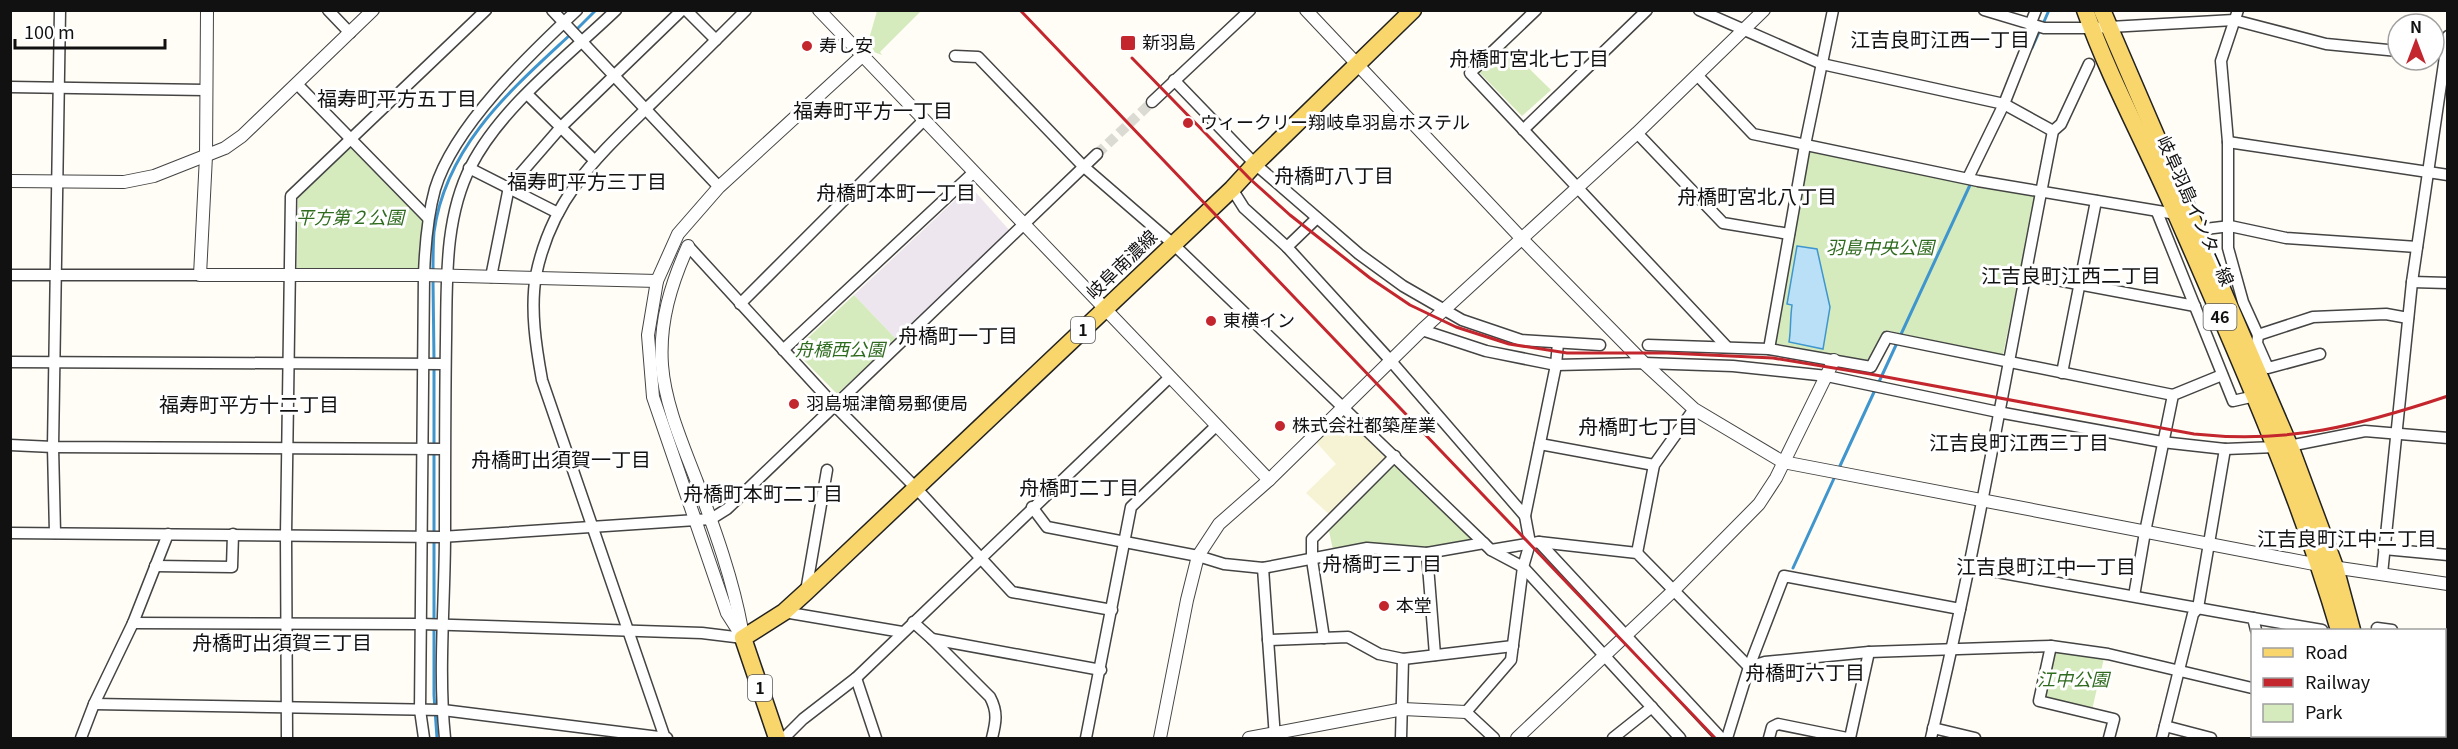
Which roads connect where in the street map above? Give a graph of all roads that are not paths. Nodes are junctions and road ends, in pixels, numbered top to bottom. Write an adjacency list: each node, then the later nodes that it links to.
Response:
1 (60, 10): 45 (street)
2 (207, 10): 46 (street)
3 (328, 10): 30 (street)
4 (373, 10): 30 (street)
5 (486, 10): 56 (street)
6 (552, 10): 25 (street)
7 (577, 10): 25 (street)
8 (616, 10): 32 (street)
9 (684, 10): 31 (street); 40 (street)
10 (746, 10): 31 (street)
11 (819, 10): 34 (street)
12 (1250, 10): 42 (street)
13 (1306, 10): 38 (street)
14 (1413, 10): 38 (main road, 岐阜南濃線 / 1)
15 (1536, 10): 53 (street)
16 (1647, 10): 53 (street)
17 (1699, 10): 29 (street)
18 (1764, 10): 29 (street)
19 (1833, 10): 36 (street)
20 (1984, 10): 26 (street)
21 (2036, 10): 26 (street)
22 (2085, 10): 28 (main road, 岐阜羽島インター線 / 46)
23 (2102, 10): 27 (main road, 岐阜羽島インター線 / 46)
24 (2236, 15): 27 (street); 33 (street); 57 (street)
25 (566, 25): 32 (street); 80 (street)
26 (2037, 27): 28 (street); 49 (street)
27 (2109, 27): 28 (street); 84 (main road, 岐阜羽島インター線 / 46)
28 (2092, 28): 79 (main road, 岐阜羽島インター線 / 46)
29 (1744, 30): 36 (street); 41 (street)
30 (350, 33): 43 (street)
31 (716, 40): 50 (street)
32 (580, 41): 40 (street); 47 (street)
33 (2386, 50)
34 (862, 55): 51 (street); 72 (street)
35 (955, 56): 63 (street)
36 (1822, 64): 49 (street); 58 (street)
37 (2090, 64): 54 (street)
38 (1356, 65): 62 (main road, 岐阜南濃線 / 1); 86 (street)
39 (2440, 72): 66 (street)
40 (614, 74): 50 (street); 52 (street)
41 (1698, 76): 55 (street); 58 (street)
42 (1174, 80): 48 (street); 62 (street)
43 (297, 84): 56 (street); 60 (street)
44 (10, 87): 45 (street)
45 (59, 89): 46 (street); 70 (street)
46 (205, 90): 60 (street)
47 (527, 93): 52 (street); 64 (street)
48 (1152, 102)
49 (2004, 104): 54 (street); 68 (street)
50 (646, 109): 61 (street); 72 (street)
51 (924, 120): 65 (street); 104 (street)
52 (561, 127): 61 (street); 71 (street)
53 (1523, 130): 74 (street)
54 (2053, 131): 75 (street)
55 (1637, 134): 74 (street); 85 (street)
56 (352, 139): 80 (street); 95 (street)
57 (2228, 142): 66 (street); 83 (street)
58 (1805, 145): 68 (street); 85 (street)
59 (1097, 154): 63 (street)
60 (206, 156): 70 (street); 94 (street)
61 (594, 160): 78 (street)
62 (1255, 164): 73 (main road, 岐阜南濃線 / 1); 81 (street)
63 (1083, 166): 82 (street); 87 (street)
64 (469, 168): 71 (street); 97 (street)
65 (974, 172): 82 (street); 116 (street)
66 (2429, 172): 67 (street); 89 (street)
67 (2448, 175)
68 (1968, 178): 75 (street)
69 (10, 181): 70 (street)
70 (57, 181): 93 (street)
71 (509, 187): 78 (street); 98 (street)
72 (719, 188): 100 (street)
73 (1232, 189): 87 (main road, 岐阜南濃線 / 1); 90 (street)
74 (1578, 189): 86 (street); 114 (street)
75 (2041, 191): 76 (street); 91 (street)
76 (2096, 201): 77 (street); 103 (street)
77 (2157, 212): 79 (street); 105 (street)
78 (558, 213): 99 (street)
79 (2176, 214): 133 (main road, 岐阜羽島インター線 / 46)
80 (428, 218): 96 (street)
81 (1317, 218): 90 (street); 107 (street)
82 (1024, 225): 106 (street); 134 (street)
83 (2230, 226): 84 (street); 89 (street); 110 (street)
84 (2196, 230): 144 (main road, 岐阜羽島インター線 / 46)
85 (1789, 234): 115 (street)
86 (1522, 239): 107 (street); 124 (street)
87 (1172, 243): 106 (main road, 岐阜南濃線 / 1); 135 (street)
88 (688, 246): 104 (street); 158 (street)
89 (2417, 247): 101 (street)
90 (1287, 248): 118 (street)
91 (2025, 274): 103 (street); 121 (street)
92 (10, 275): 93 (street)
93 (56, 275): 94 (street); 122 (street)
94 (200, 275): 95 (street)
95 (290, 275): 96 (street); 123 (street)
96 (426, 276): 97 (street); 125 (street)
97 (446, 276): 98 (street); 126 (street)
98 (491, 277): 99 (street)
99 (536, 277): 100 (street); 160 (street)
100 (657, 281): 159 (street)
101 (2412, 282): 102 (street); 108 (street)
102 (2448, 283)
103 (2080, 284): 105 (street); 128 (street)
104 (740, 304): 116 (street)
105 (2195, 306): 129 (street)
106 (1106, 309): 131 (street); 154 (main road, 岐阜南濃線 / 1)
107 (1443, 310): 109 (street); 111 (street)
108 (2408, 318): 110 (street); 139 (street)
109 (1422, 330): 118 (street); 127 (street)
110 (2258, 335): 117 (street)
111 (1558, 343): 112 (street); 127 (street)
112 (1600, 345)
113 (1648, 345): 114 (street)
114 (1726, 346): 115 (street)
115 (1768, 349): 119 (street)
116 (783, 350): 134 (street)
117 (2320, 354)
118 (1390, 360): 135 (street); 157 (street)
119 (1834, 360): 121 (street); 130 (street)
120 (10, 362): 122 (street)
121 (2008, 362): 128 (street); 137 (street)
122 (56, 363): 123 (street); 145 (street)
123 (289, 363): 125 (street); 146 (street)
124 (1644, 363): 127 (street); 130 (street); 136 (street)
125 (426, 365): 126 (street); 147 (street)
126 (444, 365): 147 (street)
127 (1556, 365): 142 (street)
128 (2062, 373): 132 (street)
129 (2222, 375): 132 (street); 133 (street)
130 (1827, 376): 137 (street); 150 (street)
131 (1170, 377): 138 (street); 156 (street)
132 (2173, 395): 141 (street)
133 (2255, 396): 144 (main road, 岐阜羽島インター線 / 46)
134 (834, 405): 154 (street); 158 (street)
135 (1344, 407): 149 (street); 153 (street)
136 (1694, 409): 150 (street); 151 (street)
137 (1998, 412): 141 (street); 155 (street)
138 (1216, 426): 153 (street); 169 (street)
139 (2396, 433): 140 (street); 144 (street); 173 (street)
140 (2448, 438)
141 (2162, 442): 148 (street); 161 (street)
142 (1539, 444): 151 (street); 157 (street)
143 (10, 445): 145 (street)
144 (2282, 446): 148 (street); 181 (main road, 岐阜羽島インター線 / 46)
145 (53, 447): 146 (street); 163 (street)
146 (289, 448): 147 (street); 166 (street)
147 (434, 449): 167 (street); 168 (street)
148 (2225, 449): 171 (street)
149 (1395, 456): 172 (street); 179 (street)
150 (1783, 462): 155 (street); 187 (street)
151 (1654, 465): 175 (street)
152 (827, 470): 188 (street)
153 (1269, 480): 177 (street)
154 (916, 488): 178 (street); 188 (main road, 岐阜南濃線 / 1)
155 (1983, 501): 161 (street); 183 (street)
156 (1032, 507): 169 (street); 178 (street)
157 (1525, 516): 170 (street)
158 (711, 519): 159 (street); 207 (street)
159 (697, 520): 160 (street); 207 (street)
160 (592, 526): 168 (street); 204 (street)
161 (2145, 532): 171 (street); 189 (street)
162 (10, 533): 163 (street)
163 (55, 533): 164 (street)
164 (168, 534): 165 (street); 180 (street)
165 (233, 534): 166 (street); 180 (street)
166 (286, 535): 167 (street); 197 (street)
167 (426, 537): 168 (street); 198 (street)
168 (443, 537): 199 (street)
169 (1123, 541): 177 (street); 192 (street)
170 (1534, 542): 172 (street); 175 (street); 182 (street); 206 (street)
171 (2209, 544): 181 (street); 190 (street)
172 (1488, 547): 174 (street); 182 (street)
173 (2385, 549): 176 (street); 185 (street)
174 (1427, 553): 179 (street); 215 (street)
175 (1637, 553): 187 (street)
176 (2448, 555)
177 (1198, 556): 184 (street); 243 (street)
178 (980, 559): 192 (street); 195 (street)
179 (1312, 560): 184 (street); 208 (street)
180 (155, 566): 196 (street)
181 (2327, 566): 185 (street); 202 (main road, 岐阜羽島インター線 / 46); 203 (main road, 岐阜羽島インター線 / 46)
182 (1523, 567): 211 (street); 216 (street)
183 (1969, 567): 189 (street); 191 (street)
184 (1263, 568): 210 (street)
185 (2382, 574): 186 (street)
186 (2448, 584)
187 (1673, 591): 206 (street); 218 (street)
188 (806, 592): 193 (main road, 岐阜南濃線 / 1)
189 (2134, 596): 190 (street)
190 (2198, 608): 194 (street); 220 (street)
191 (1960, 609): 213 (street); 218 (street)
192 (1112, 610): 219 (street)
193 (784, 612): 205 (street); 207 (main road, 岐阜南濃線 / 1)
194 (2253, 618): 200 (street); 201 (street)
195 (913, 622): 205 (street); 209 (street)
196 (133, 623): 197 (street); 223 (street)
197 (287, 624): 198 (street); 225 (street)
198 (425, 625): 199 (street); 227 (street)
199 (442, 625): 204 (street); 228 (street)
200 (2256, 629)
201 (2316, 629)
202 (2339, 629)
203 (2352, 629)
204 (628, 631): 207 (street); 237 (street)
205 (902, 632): 221 (street)
206 (1624, 635): 216 (street); 250 (street)
207 (743, 638): 238 (main road, 1)
208 (1324, 638): 210 (street); 217 (street)
209 (932, 639): 219 (street); 241 (street)
210 (1268, 639): 232 (street)
211 (1513, 646): 215 (street); 229 (street)
212 (2051, 646): 213 (street); 220 (street); 255 (street)
213 (1952, 649): 214 (street); 231 (street)
214 (1869, 652): 218 (street); 253 (street)
215 (1435, 655): 217 (street)
216 (1605, 656): 224 (street); 247 (street)
217 (1403, 659): 226 (street)
218 (1749, 667): 251 (street)
219 (1101, 670): 242 (street)
220 (2180, 672): 222 (street); 230 (street)
221 (856, 678): 239 (street); 240 (street)
222 (2251, 688)
223 (94, 704): 225 (street); 233 (street)
224 (1652, 707): 248 (street); 249 (street)
225 (286, 708): 227 (street); 234 (street)
226 (1403, 709): 229 (street); 232 (street); 245 (street)
227 (424, 710): 228 (street); 235 (street)
228 (441, 710): 236 (street); 237 (street)
229 (1466, 712): 246 (street)
230 (2165, 726): 256 (street); 257 (street)
231 (1932, 733): 254 (street)
232 (1275, 736): 244 (street)
233 (81, 738)
234 (287, 738)
235 (424, 738)
236 (445, 738)
237 (666, 738)
238 (777, 738)
239 (784, 738)
240 (876, 738)
241 (992, 738)
242 (1086, 738)
243 (1160, 738)
244 (1249, 738)
245 (1401, 738)
246 (1494, 738)
247 (1517, 738)
248 (1613, 738)
249 (1680, 738)
250 (1721, 738)
251 (1727, 738)
252 (1769, 738): 253 (street)
253 (1848, 738)
254 (1975, 738)
255 (2109, 738)
256 (2162, 738)
257 (2211, 738)

